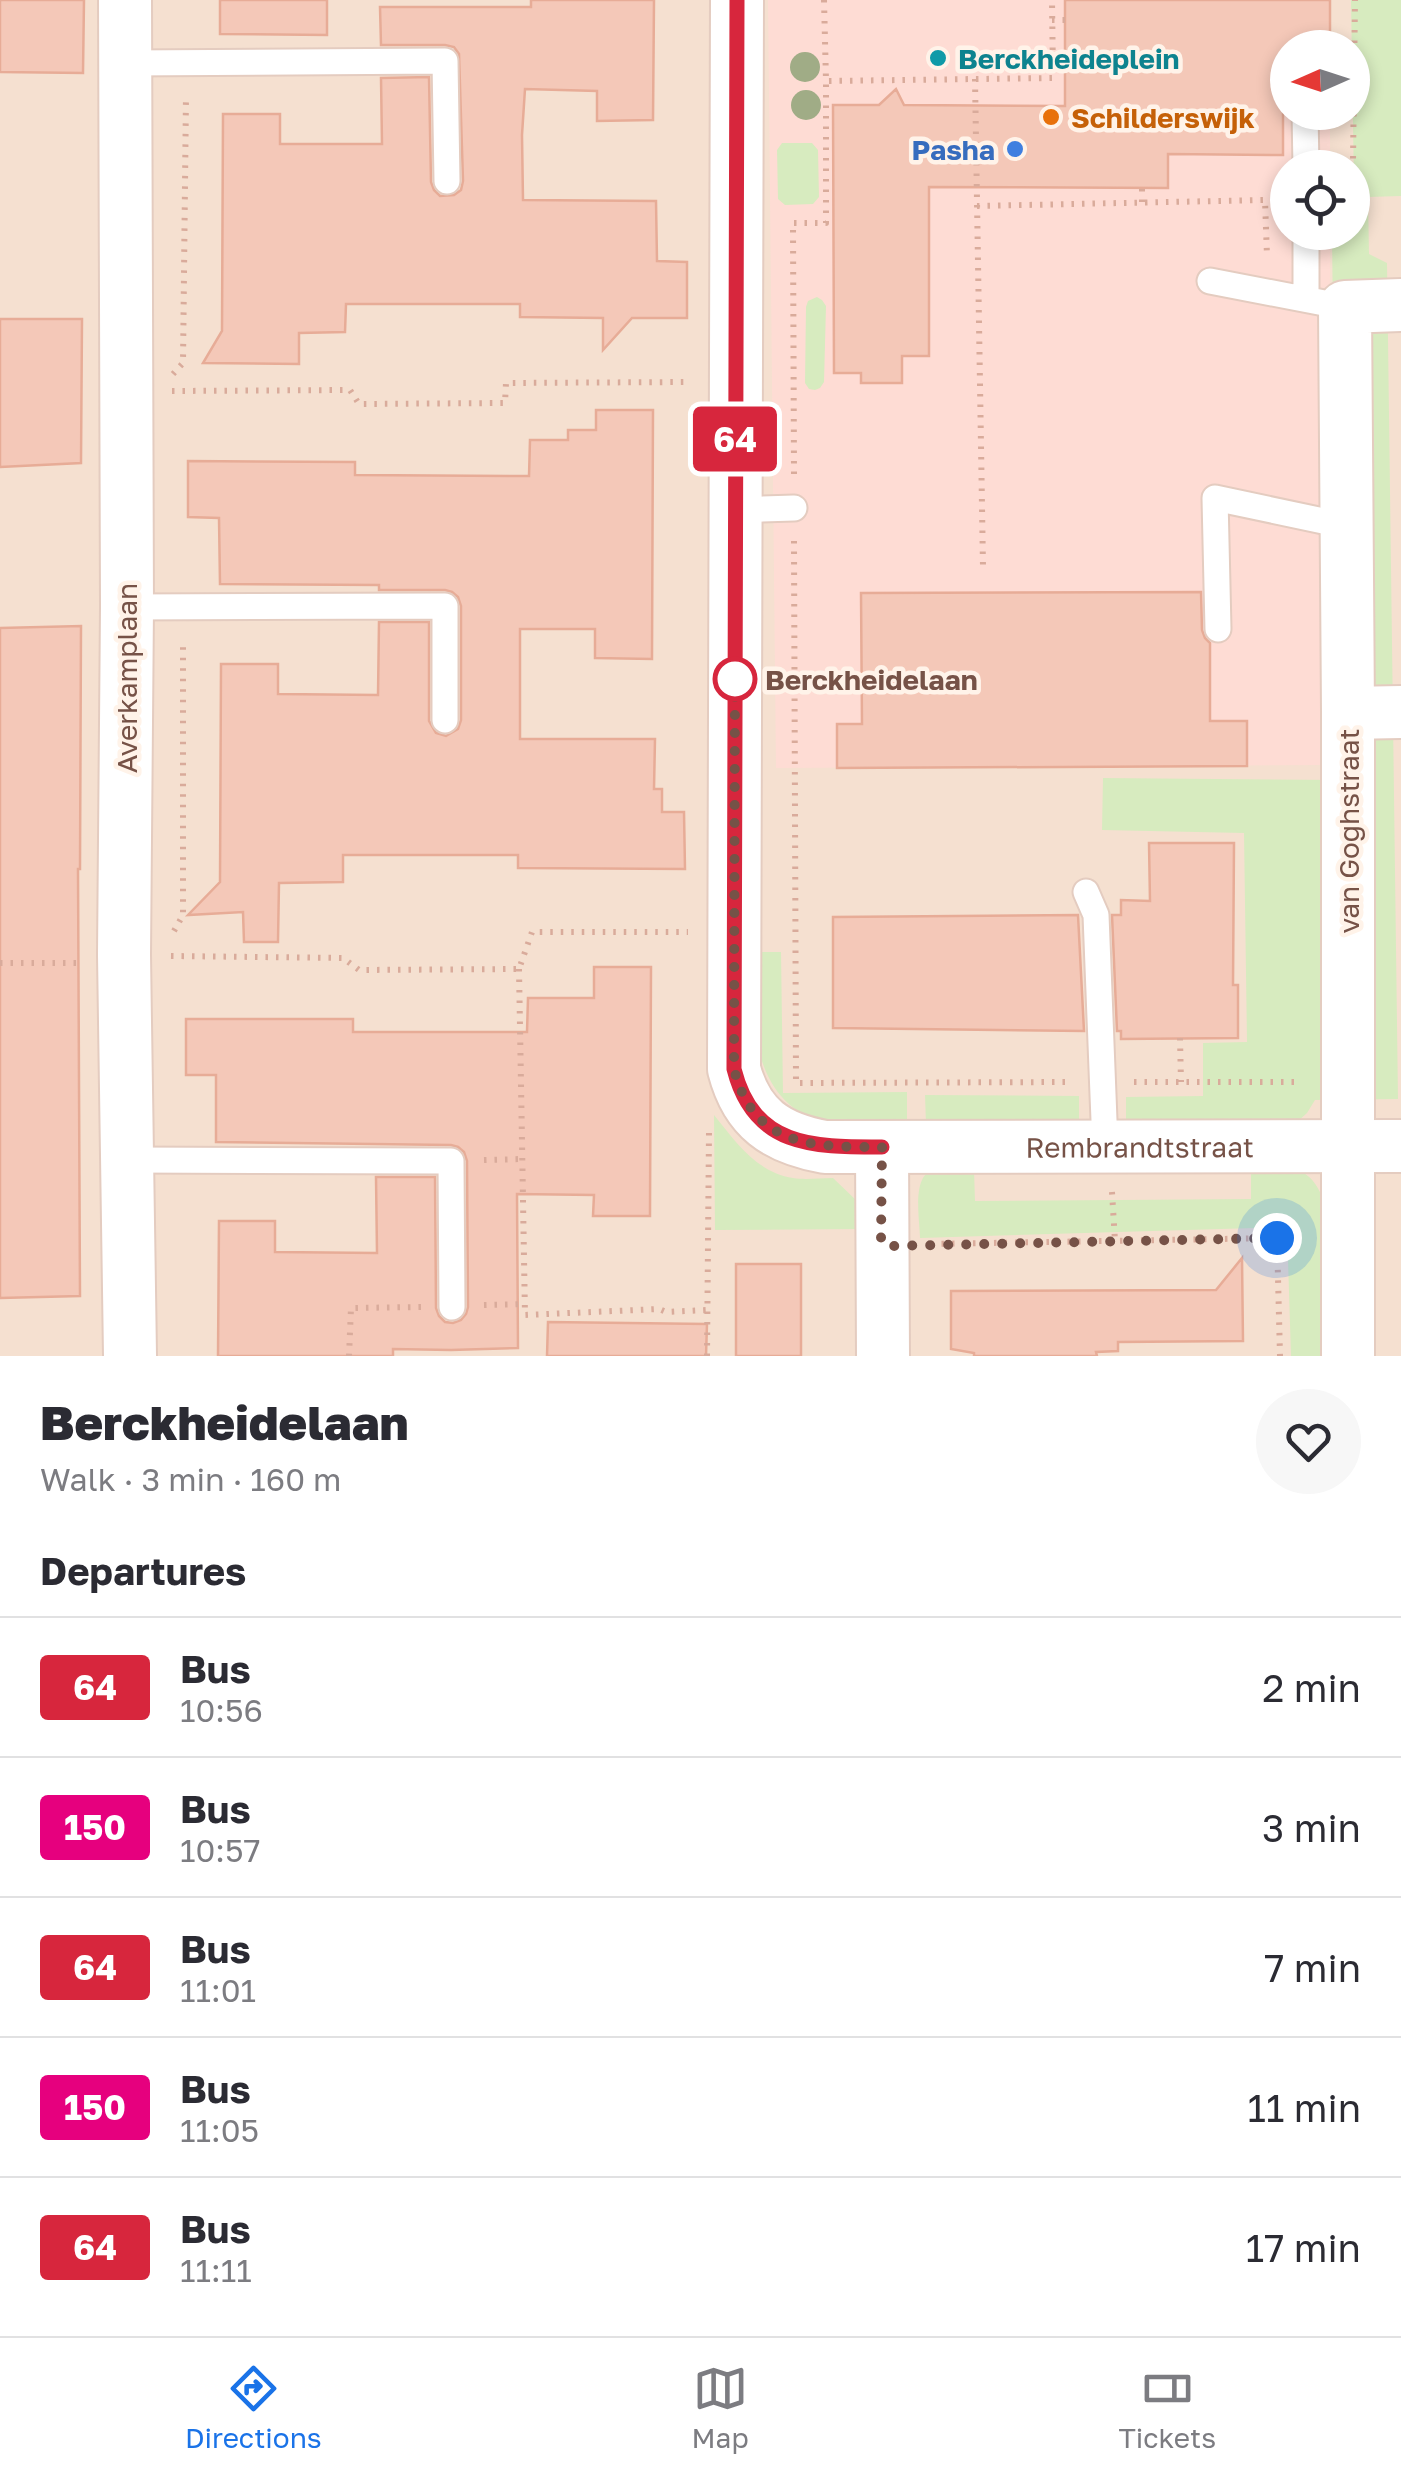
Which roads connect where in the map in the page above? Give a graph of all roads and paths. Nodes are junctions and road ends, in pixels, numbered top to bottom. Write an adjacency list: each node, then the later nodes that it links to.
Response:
1 (125, 0): 8 (street, Averkamplaan)
2 (737, 0): 24 (street)
3 (824, 0): 10 (path)
4 (1052, 0): 6 (path)
5 (1355, 0): 11 (path)
6 (1052, 20): 7 (path); 9 (path)
7 (1065, 20)
8 (126, 63): 12 (lane); 22 (street, Averkamplaan)
9 (975, 79): 10 (path); 15 (path)
10 (826, 81): 23 (path)
11 (1353, 150)
12 (448, 181)
13 (1142, 188): 14 (path)
14 (1142, 202): 15 (path); 18 (path)
15 (977, 206): 26 (path)
16 (1311, 250): 19 (lane)
17 (1210, 281): 18 (lane)
18 (1268, 292): 19 (lane)
19 (1326, 303): 20 (street); 25 (street, van Goghstraat)
20 (1401, 306)
21 (689, 382): 22 (path)
22 (126, 392): 27 (street, Averkamplaan)
23 (794, 508): 24 (lane); 38 (path)
24 (735, 510): 45 (street)
25 (1347, 526): 28 (lane); 30 (street, van Goghstraat)
26 (983, 567)
27 (127, 607): 31 (lane); 34 (street, Averkamplaan)
28 (1218, 628)
29 (1401, 712): 30 (street)
30 (1348, 713): 40 (street, van Goghstraat)
31 (445, 720)
32 (1086, 892): 38 (lane)
33 (690, 932): 36 (path)
34 (124, 955): 35 (path); 36 (path); 46 (street, Averkamplaan)
35 (0, 963)
36 (519, 969): 49 (path)
37 (1180, 1038): 39 (path)
38 (1102, 1082): 39 (path); 42 (lane)
39 (1181, 1082): 40 (path)
40 (1348, 1082): 43 (street, van Goghstraat)
41 (709, 1115): 49 (path)
42 (1105, 1146): 43 (street, Rembrandtstraat); 45 (street, Rembrandtstraat)
43 (1348, 1146): 44 (street, Rembrandtstraat); 54 (street, van Goghstraat)
44 (1401, 1146)
45 (882, 1147): 47 (street)
46 (128, 1160): 48 (lane); 50 (street, Averkamplaan)
47 (881, 1241): 52 (street); 53 (path)
48 (452, 1306)
49 (708, 1310): 51 (path)
50 (130, 1356)
51 (707, 1356)
52 (882, 1356)
53 (1280, 1356)
54 (1348, 1356)

